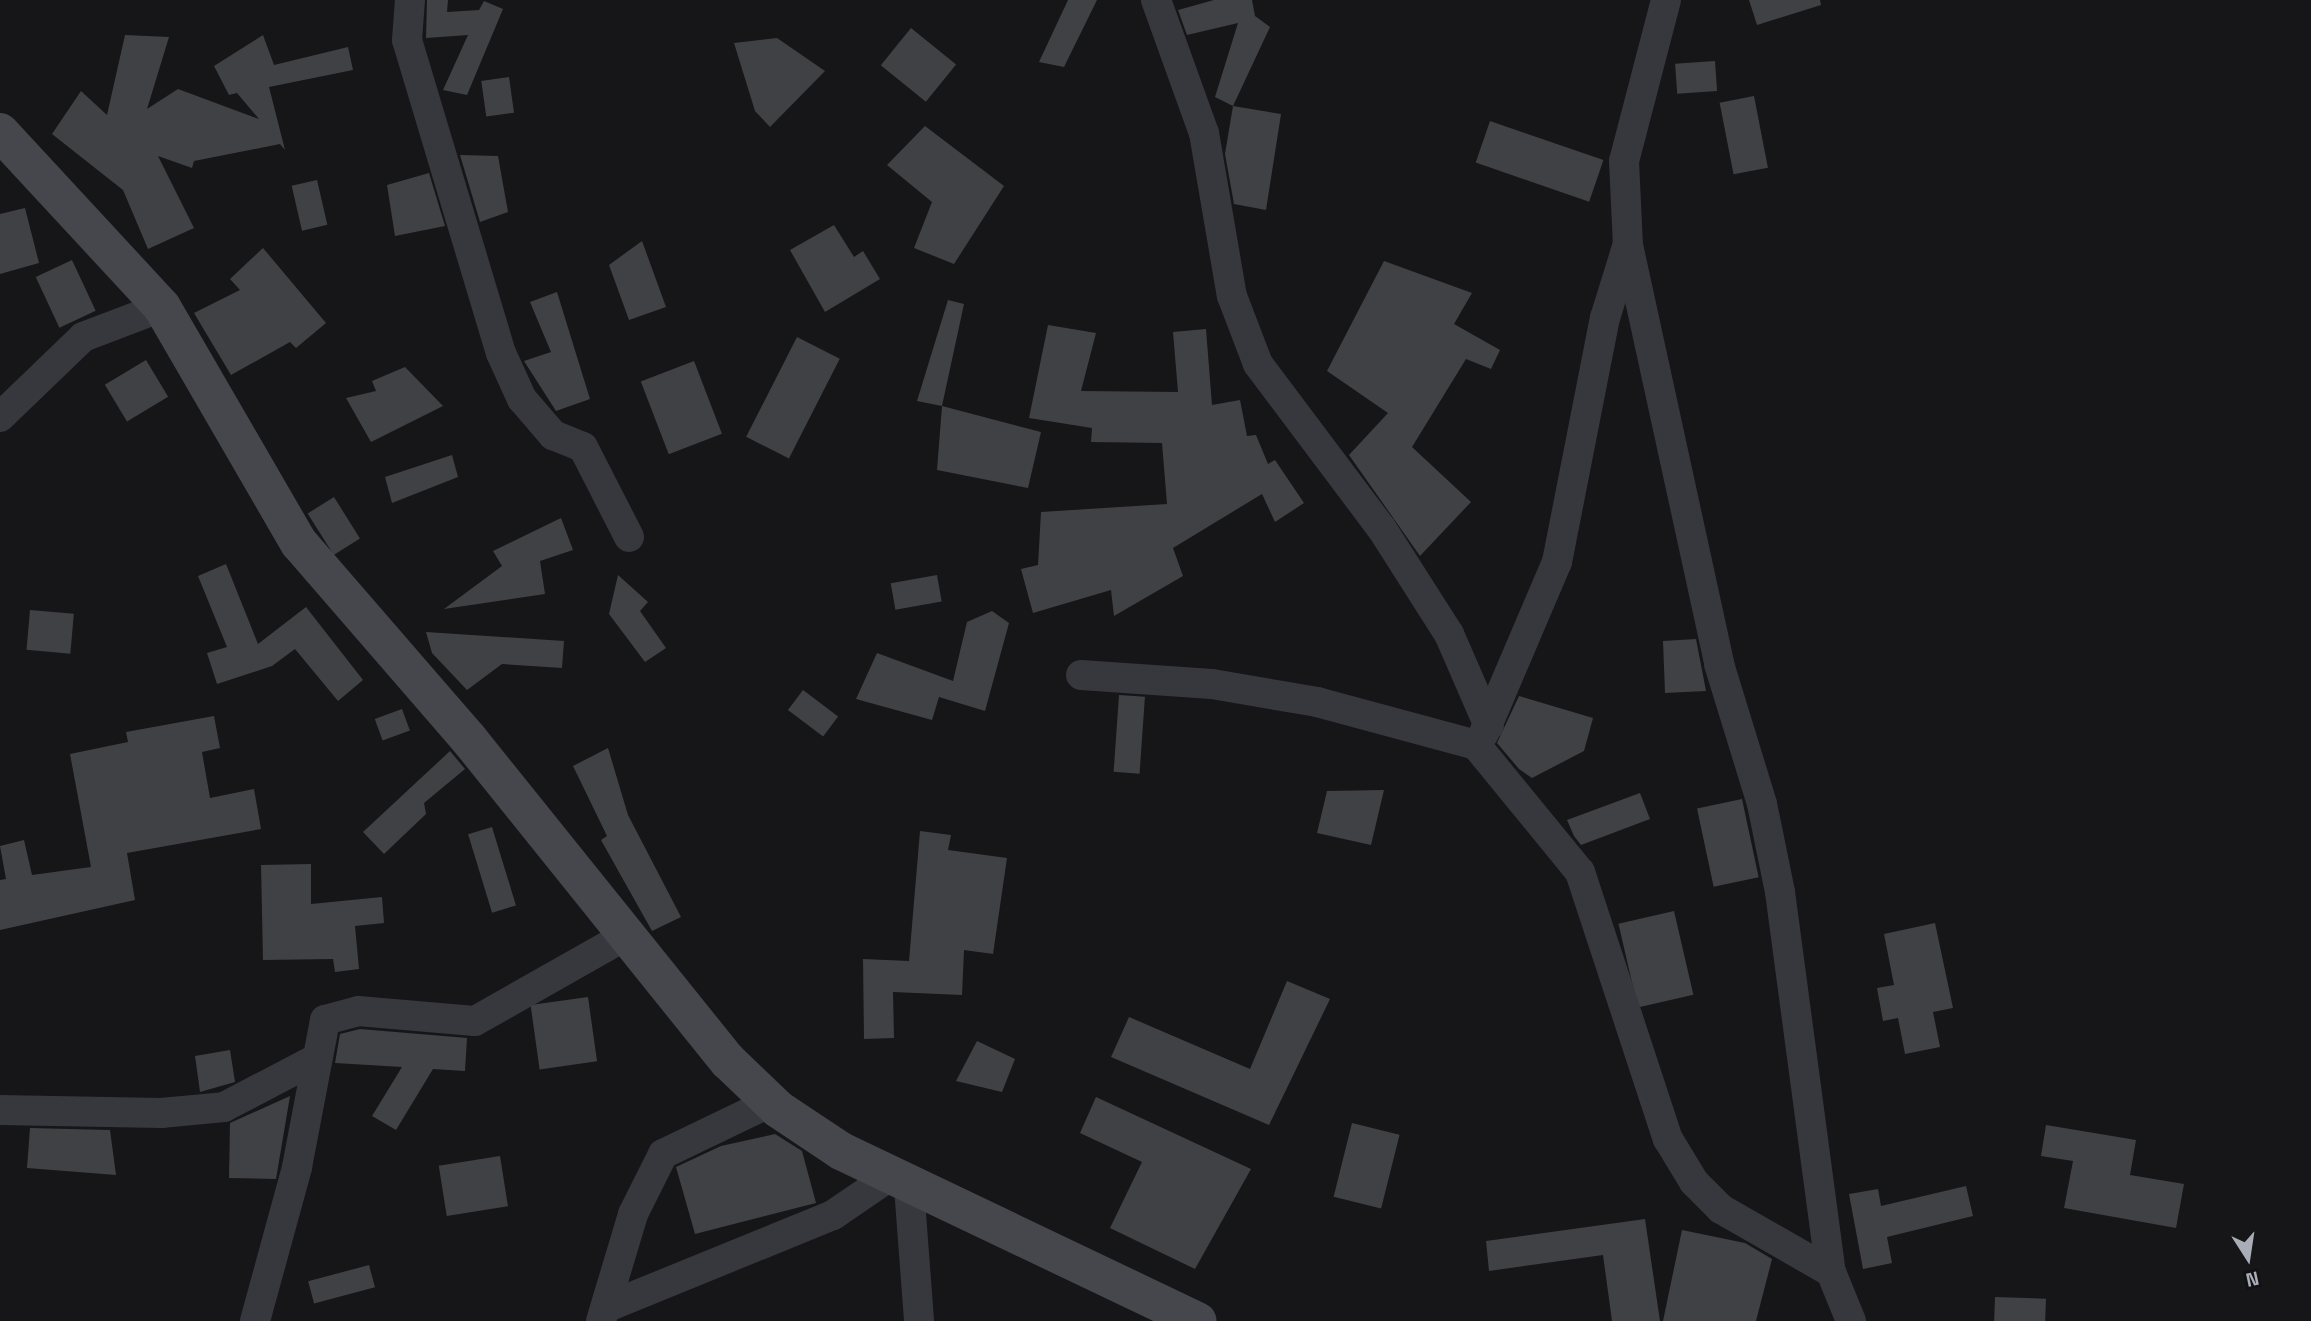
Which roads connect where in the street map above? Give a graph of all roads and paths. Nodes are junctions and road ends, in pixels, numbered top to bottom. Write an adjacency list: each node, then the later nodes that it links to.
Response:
1 (410, 0): 8 (street)
2 (1156, 0): 10 (street)
3 (1666, 0): 5 (street)
4 (0, 132): 6 (street)
5 (1628, 245): 10 (street); 16 (street)
6 (162, 307): 7 (street); 11 (street)
7 (0, 416)
8 (629, 537)
9 (1081, 675): 10 (street)
10 (1483, 736): 16 (street)
11 (625, 936): 12 (street); 13 (street)
12 (313, 1060): 14 (street); 19 (street)
13 (771, 1102): 15 (street); 18 (street)
14 (0, 1110)
15 (900, 1182): 17 (street); 18 (street); 20 (street)
16 (1832, 1272): 22 (street)
17 (1160, 1312): 21 (street)
18 (603, 1315)
19 (255, 1321)
20 (919, 1321)
21 (1198, 1321)
22 (1851, 1321)

